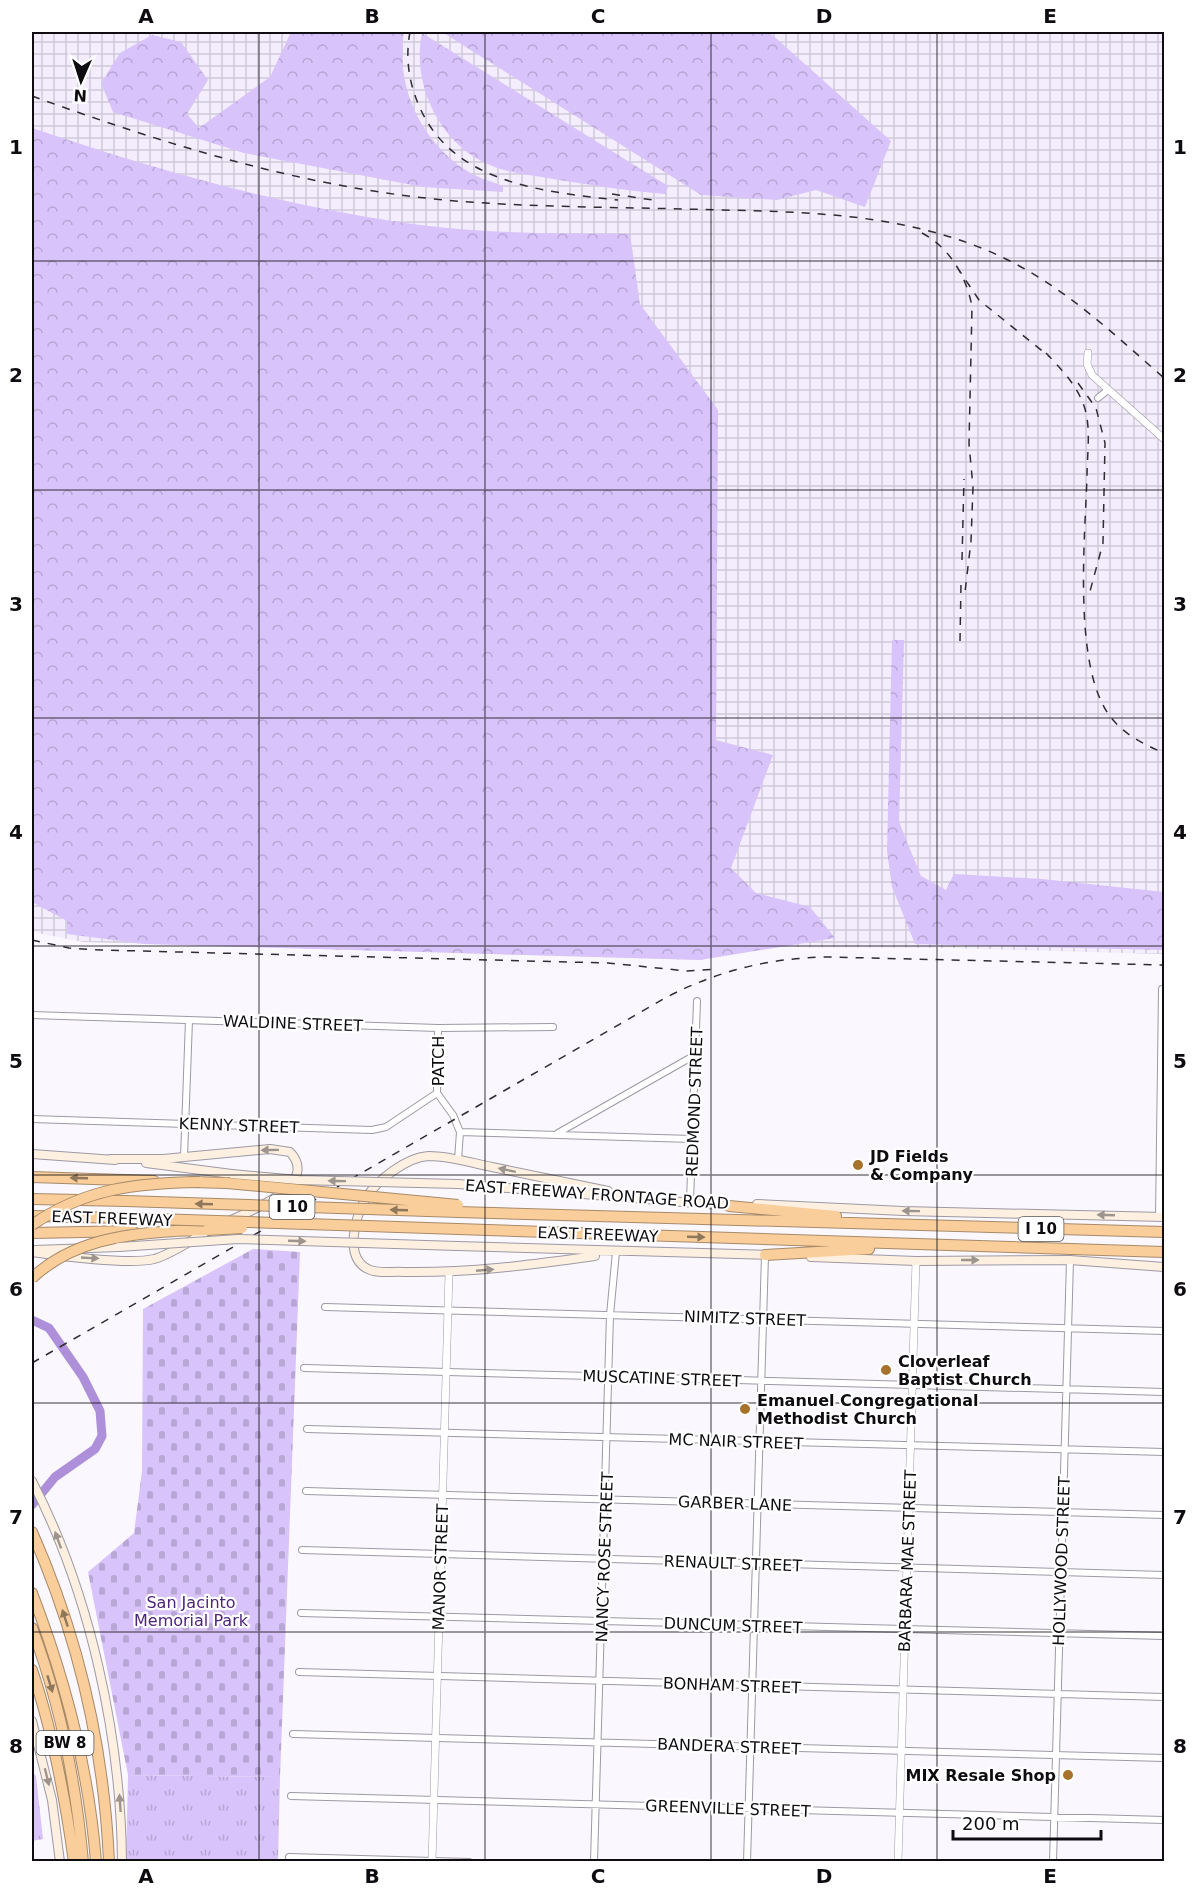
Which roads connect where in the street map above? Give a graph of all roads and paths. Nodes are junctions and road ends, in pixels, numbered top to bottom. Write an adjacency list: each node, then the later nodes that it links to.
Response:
1 (1088, 353): 2 (street)
2 (1108, 390): 3 (street); 4 (street)
3 (1098, 398)
4 (1164, 439)
5 (1162, 989): 30 (street)
6 (697, 1001): 11 (street, REDMOND STREET)
7 (32, 1016): 8 (street, WALDINE STREET)
8 (189, 1020): 10 (street, WALDINE STREET); 14 (street)
9 (553, 1027): 10 (street, WALDINE STREET)
10 (438, 1028): 12 (street, PATCH)
11 (695, 1054): 16 (street); 17 (street, REDMOND STREET)
12 (437, 1093): 14 (street, KENNY STREET); 15 (street, PATCH)
13 (32, 1119): 14 (street, KENNY STREET)
14 (186, 1124): 19 (street)
15 (460, 1132): 16 (street); 21 (street)
16 (556, 1133): 17 (street)
17 (692, 1139): 26 (street, REDMOND STREET)
18 (32, 1154): 20 (main road, EAST FREEWAY FRONTAGE ROAD)
19 (184, 1157): 20 (main road); 38 (main road, one-way to 19)
20 (111, 1159): 25 (main road, EAST FREEWAY FRONTAGE ROAD, one-way to 20, bridge)
21 (458, 1160): 25 (main road, one-way to 21); 45 (main road)
22 (32, 1177): 23 (highway, one-way to 22, bridge)
23 (201, 1182): 28 (highway, bridge); 31 (highway, bridge)
24 (32, 1198): 28 (highway, EAST FREEWAY / I 10, one-way to 24, bridge)
25 (650, 1200): 26 (main road, EAST FREEWAY FRONTAGE ROAD)
26 (690, 1202): 27 (main road, EAST FREEWAY FRONTAGE ROAD)
27 (729, 1206): 30 (main road, EAST FREEWAY FRONTAGE ROAD, one-way to 27); 33 (highway)
28 (458, 1208): 33 (highway, EAST FREEWAY / I 10)
29 (32, 1216): 32 (highway, EAST FREEWAY / I 10, bridge)
30 (1162, 1217)
31 (32, 1225)
32 (323, 1225): 34 (highway, bridge); 37 (highway, EAST FREEWAY / I 10, one-way to 37, bridge)
33 (917, 1225): 35 (highway, EAST FREEWAY / I 10)
34 (175, 1231): 36 (highway, bridge); 46 (highway, bridge)
35 (1164, 1232)
36 (32, 1233)
37 (921, 1245): 40 (highway, EAST FREEWAY / I 10); 41 (highway)
38 (32, 1251): 39 (main road, one-way to 39, bridge)
39 (616, 1252): 41 (main road); 45 (main road, one-way to 39); 49 (street, NANCY ROSE STREET)
40 (1164, 1252)
41 (765, 1255): 43 (main road); 50 (street)
42 (1070, 1260): 43 (main road, one-way to 42); 44 (main road); 52 (street, HOLLYWOOD STREET)
43 (916, 1261): 51 (street, BARBARA MAE STREET)
44 (1164, 1267)
45 (449, 1273): 48 (street, MANOR STREET)
46 (32, 1278)
47 (325, 1307): 48 (street, NIMITZ STREET)
48 (448, 1310): 49 (street, NIMITZ STREET); 55 (street, MANOR STREET)
49 (610, 1315): 50 (street, NIMITZ STREET); 56 (street, NANCY ROSE STREET)
50 (763, 1319): 51 (street, NIMITZ STREET); 57 (street)
51 (914, 1323): 52 (street, NIMITZ STREET); 58 (street, BARBARA MAE STREET)
52 (1068, 1326): 53 (street, NIMITZ STREET); 59 (street, HOLLYWOOD STREET)
53 (1164, 1330)
54 (304, 1368): 55 (street, MUSCATINE STREET)
55 (446, 1372): 56 (street, MUSCATINE STREET); 62 (street, MANOR STREET)
56 (608, 1377): 57 (street, MUSCATINE STREET); 63 (street, NANCY ROSE STREET)
57 (761, 1381): 58 (street, MUSCATINE STREET); 64 (street)
58 (912, 1385): 59 (street, MUSCATINE STREET); 65 (street, BARBARA MAE STREET)
59 (1066, 1388): 60 (street, MUSCATINE STREET); 66 (street, HOLLYWOOD STREET)
60 (1164, 1392)
61 (307, 1429): 62 (street, MC NAIR STREET)
62 (444, 1432): 63 (street, MC NAIR STREET); 70 (street, MANOR STREET)
63 (607, 1437): 64 (street, MC NAIR STREET); 71 (street, NANCY ROSE STREET)
64 (759, 1441): 65 (street, MC NAIR STREET); 72 (street)
65 (910, 1445): 66 (street, MC NAIR STREET); 73 (street, BARBARA MAE STREET)
66 (1065, 1448): 67 (street, MC NAIR STREET); 74 (street, HOLLYWOOD STREET)
67 (1164, 1452)
68 (32, 1481): 123 (main road, BW 8, one-way to 68)
69 (306, 1491): 70 (street, GARBER LANE)
70 (442, 1495): 71 (street, GARBER LANE); 78 (street, MANOR STREET)
71 (605, 1499): 72 (street, GARBER LANE); 79 (street, NANCY ROSE STREET)
72 (757, 1503): 73 (street, GARBER LANE); 80 (street)
73 (908, 1508): 74 (street, GARBER LANE); 81 (street, BARBARA MAE STREET)
74 (1063, 1510): 75 (street, GARBER LANE); 82 (street, HOLLYWOOD STREET)
75 (1164, 1515)
76 (32, 1532): 122 (highway, one-way to 76)
77 (302, 1550): 78 (street, RENAULT STREET)
78 (440, 1554): 79 (street, RENAULT STREET); 86 (street, MANOR STREET)
79 (604, 1559): 80 (street, RENAULT STREET); 87 (street, NANCY ROSE STREET)
80 (756, 1564): 81 (street, RENAULT STREET); 88 (street)
81 (907, 1568): 82 (street, RENAULT STREET); 90 (street, BARBARA MAE STREET)
82 (1061, 1571): 83 (street, RENAULT STREET); 91 (street, HOLLYWOOD STREET)
83 (1164, 1575)
84 (32, 1596): 121 (highway, BW 8)
85 (301, 1613): 86 (street, DUNCUM STREET)
86 (439, 1617): 87 (street, DUNCUM STREET); 95 (street, MANOR STREET)
87 (602, 1621): 88 (street, DUNCUM STREET); 96 (street, NANCY ROSE STREET)
88 (754, 1625): 90 (street, DUNCUM STREET); 97 (street)
89 (32, 1628): 120 (highway, BW 8, one-way to 120)
90 (905, 1630): 91 (street, DUNCUM STREET); 98 (street, BARBARA MAE STREET)
91 (1059, 1632): 92 (street, DUNCUM STREET); 99 (street, HOLLYWOOD STREET)
92 (1164, 1636)
93 (32, 1670): 119 (highway)
94 (299, 1672): 95 (street, BONHAM STREET)
95 (437, 1676): 96 (street, BONHAM STREET); 103 (street, MANOR STREET)
96 (600, 1681): 97 (street, BONHAM STREET); 104 (street, NANCY ROSE STREET)
97 (752, 1685): 98 (street, BONHAM STREET); 105 (street)
98 (903, 1690): 99 (street, BONHAM STREET); 106 (street, BARBARA MAE STREET)
99 (1058, 1692): 100 (street, BONHAM STREET); 107 (street, HOLLYWOOD STREET)
100 (1164, 1697)
101 (32, 1721): 118 (main road, BW 8, one-way to 118)
102 (293, 1734): 103 (street, BANDERA STREET)
103 (435, 1738): 104 (street, BANDERA STREET); 110 (street, MANOR STREET)
104 (597, 1743): 105 (street, BANDERA STREET); 111 (street, NANCY ROSE STREET)
105 (750, 1747): 106 (street, BANDERA STREET); 112 (street)
106 (901, 1751): 107 (street, BANDERA STREET); 113 (street, BARBARA MAE STREET)
107 (1056, 1754): 108 (street, BANDERA STREET); 114 (street, HOLLYWOOD STREET)
108 (1164, 1758)
109 (291, 1796): 110 (street, GREENVILLE STREET)
110 (433, 1800): 111 (street, GREENVILLE STREET); 117 (street, MANOR STREET)
111 (597, 1804): 112 (street, GREENVILLE STREET); 125 (street, NANCY ROSE STREET)
112 (748, 1809): 113 (street, GREENVILLE STREET); 126 (street)
113 (899, 1813): 114 (street, GREENVILLE STREET); 127 (street, BARBARA MAE STREET)
114 (1054, 1815): 115 (street, GREENVILLE STREET); 128 (street, HOLLYWOOD STREET)
115 (1164, 1820)
116 (289, 1857): 117 (street)
117 (432, 1861): 124 (street)
118 (60, 1862)
119 (74, 1862)
120 (83, 1862)
121 (96, 1862)
122 (109, 1862)
123 (122, 1862)
124 (469, 1862)
125 (594, 1862)
126 (747, 1862)
127 (898, 1862)
128 (1053, 1862)

